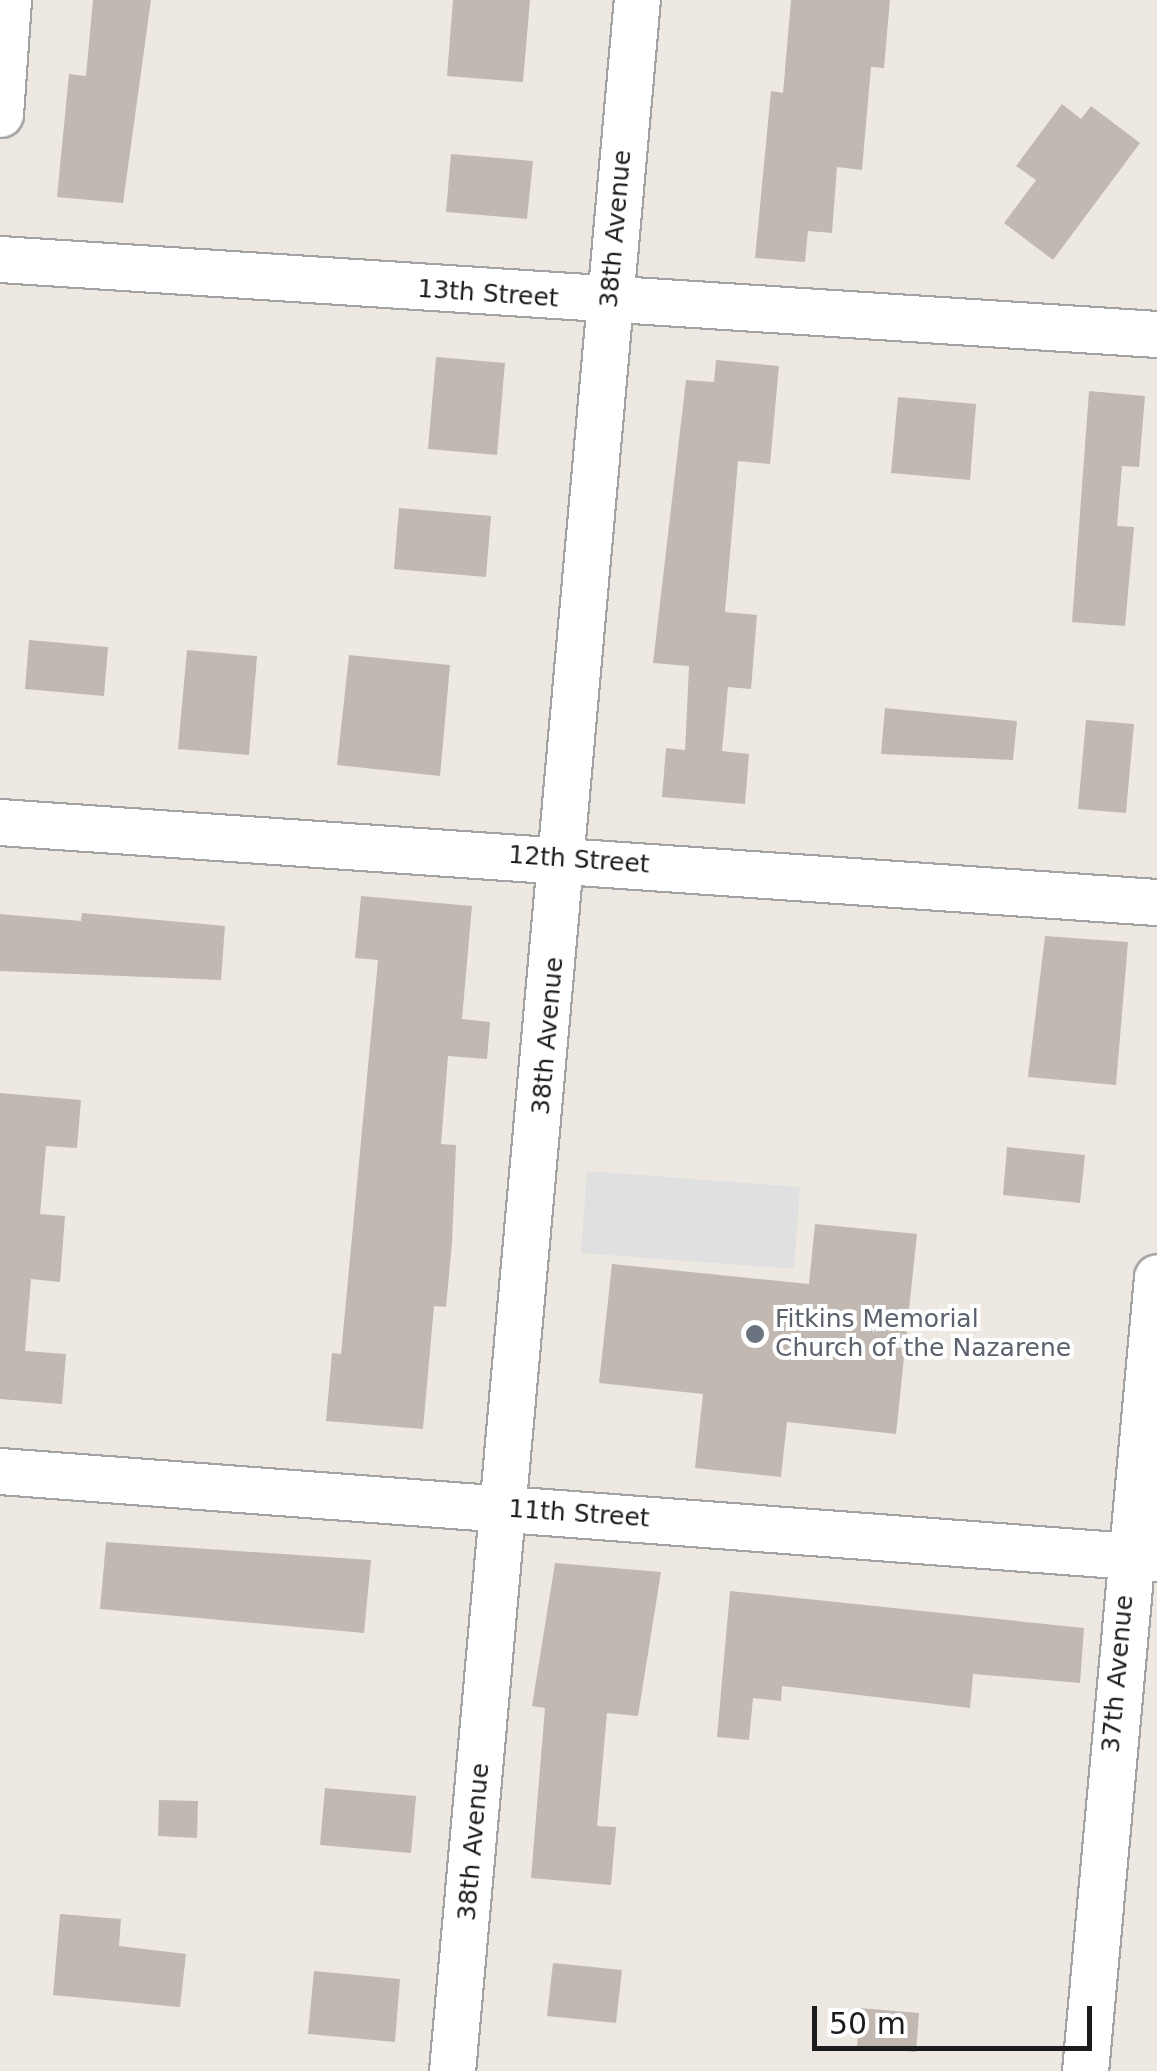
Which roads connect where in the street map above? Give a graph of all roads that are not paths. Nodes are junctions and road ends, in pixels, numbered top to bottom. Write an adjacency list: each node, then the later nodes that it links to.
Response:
1 (8, 0): 3 (street)
2 (637, 0): 5 (street, 38th Avenue)
3 (0, 114)
4 (0, 259): 5 (street, 13th Street)
5 (609, 302): 6 (street, 13th Street); 8 (street, 38th Avenue)
6 (1157, 334)
7 (0, 822): 8 (street, 12th Street)
8 (565, 859): 9 (street, 12th Street); 12 (street, 38th Avenue)
9 (1157, 902)
10 (1157, 1277): 13 (street, 37th Avenue)
11 (0, 1470): 12 (street, 11th Street)
12 (505, 1508): 13 (street, 11th Street); 14 (street, 38th Avenue)
13 (1142, 1557): 15 (street, 37th Avenue)
14 (452, 2071)
15 (1085, 2071)

